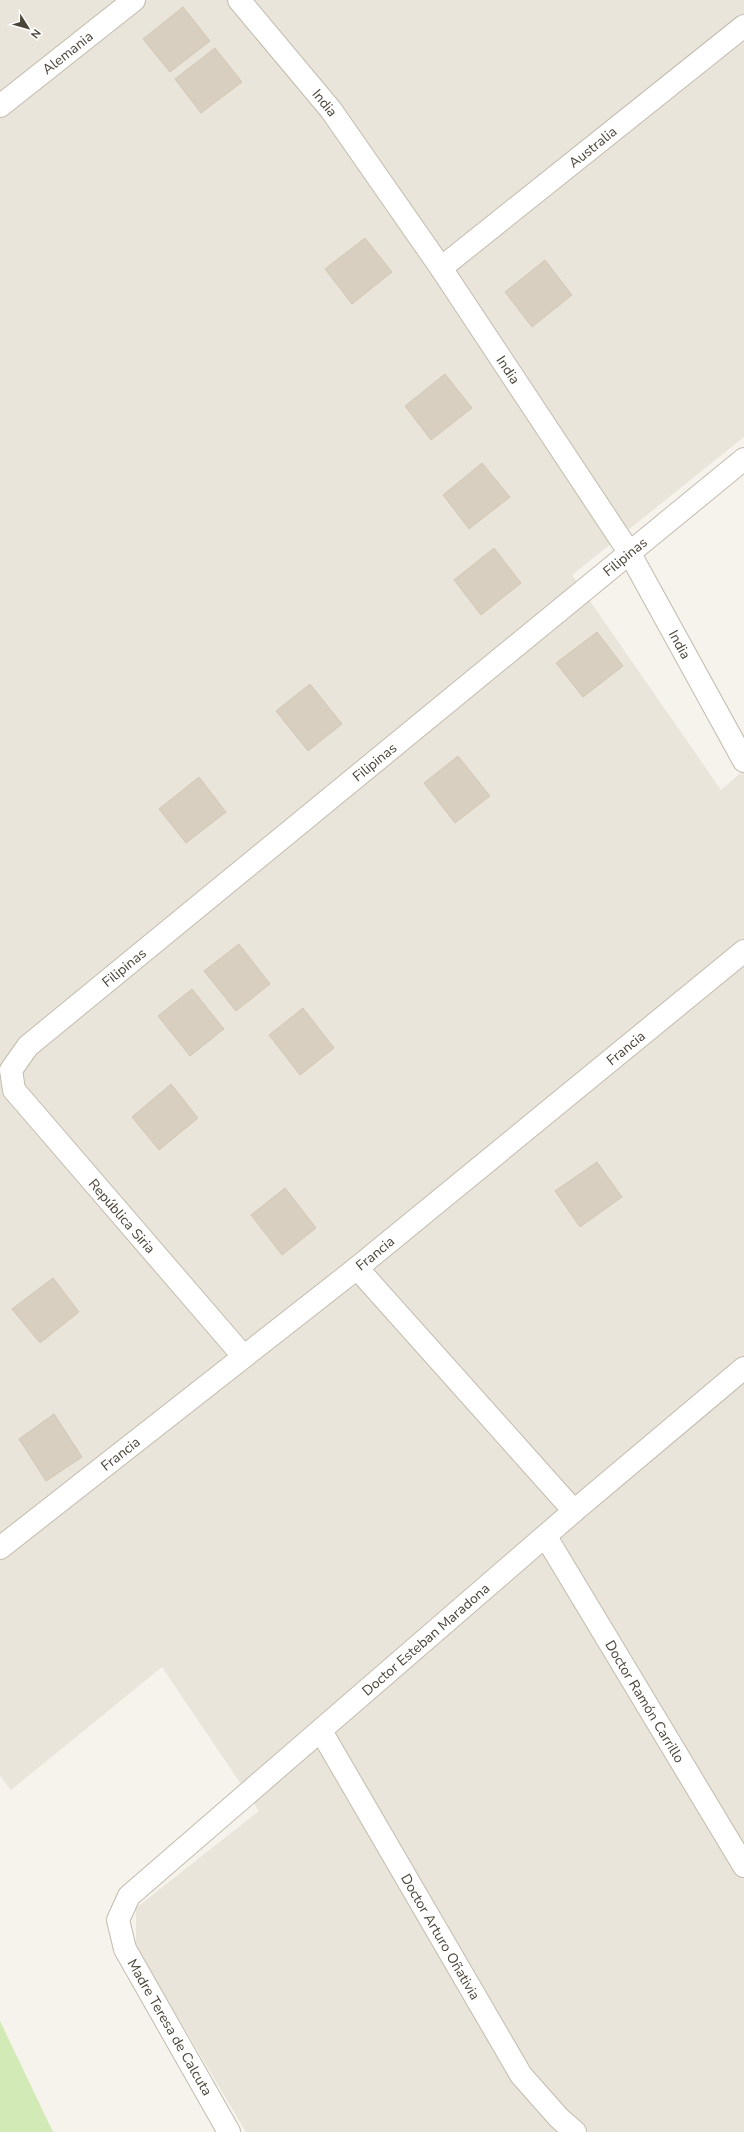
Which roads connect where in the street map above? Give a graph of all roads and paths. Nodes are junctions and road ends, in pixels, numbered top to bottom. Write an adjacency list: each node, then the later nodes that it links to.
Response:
1 (134, 0): 4 (street, Alemania)
2 (239, 0): 5 (street, India)
3 (744, 26): 5 (street, Australia)
4 (0, 106)
5 (441, 268): 7 (street, India)
6 (744, 459): 7 (street, Filipinas)
7 (628, 552): 8 (street, India); 10 (street, Filipinas)
8 (744, 761)
9 (744, 951): 11 (street, Francia)
10 (11, 1070): 12 (street, República Siria)
11 (357, 1268): 12 (street, Francia); 14 (street)
12 (244, 1357): 16 (street, Francia)
13 (744, 1368): 14 (street, Doctor Esteban Maradona)
14 (574, 1511): 15 (street, Doctor Esteban Maradona)
15 (546, 1538): 17 (street, Doctor Esteban Maradona); 18 (street, Doctor Ramón Carrillo)
16 (0, 1548)
17 (321, 1732): 19 (street, Doctor Esteban Maradona); 21 (street, Doctor Arturo Oñativia)
18 (744, 1866)
19 (118, 1920): 20 (street, Madre Teresa de Calcuta)
20 (229, 2132)
21 (575, 2132)

